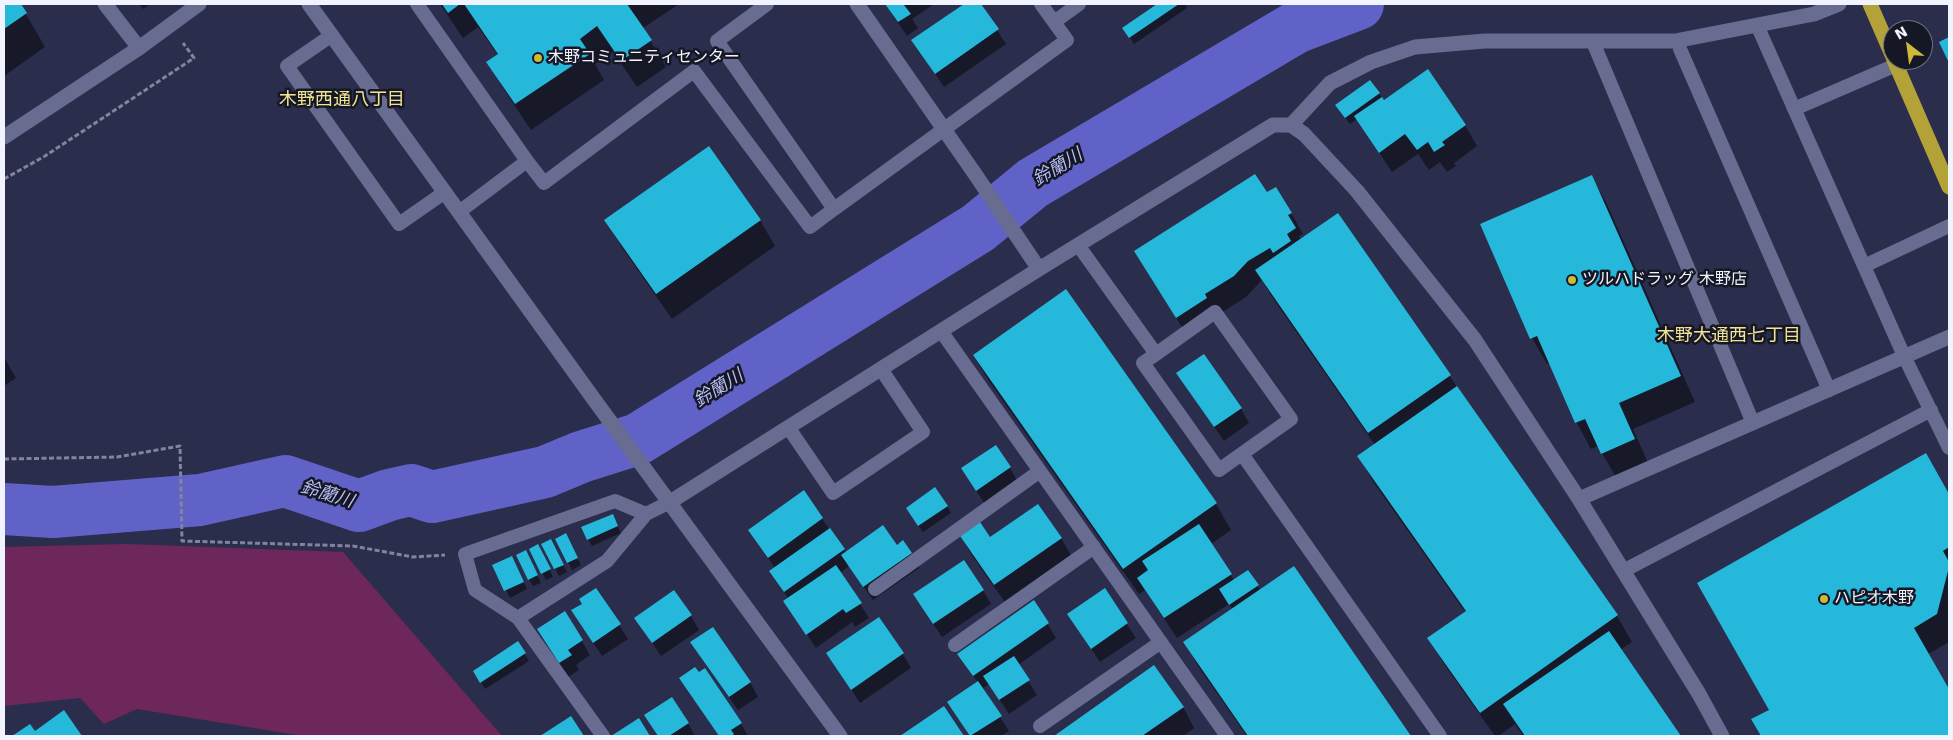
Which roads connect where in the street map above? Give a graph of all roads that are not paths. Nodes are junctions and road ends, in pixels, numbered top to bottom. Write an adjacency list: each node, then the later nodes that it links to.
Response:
1 (105, 4): 16 (street)
2 (198, 4): 16 (street)
3 (309, 4): 13 (street)
4 (417, 4): 24 (lane)
5 (767, 4): 27 (lane)
6 (857, 4): 22 (street)
7 (1041, 4): 11 (lane)
8 (1078, 4): 11 (lane)
9 (1839, 4): 12 (street)
10 (1870, 4): 14 (highway)
11 (1054, 22): 22 (lane)
12 (1757, 25): 15 (street); 20 (lane)
13 (332, 35): 26 (street); 26 (lane)
14 (1883, 35)
15 (1593, 42): 21 (street); 40 (lane)
16 (139, 48): 23 (street)
17 (1680, 49): 38 (lane)
18 (1883, 66): 20 (lane)
19 (1898, 70): 25 (highway)
20 (1794, 109): 31 (lane)
21 (1291, 125): 30 (street); 45 (street)
22 (943, 129): 27 (lane); 32 (street)
23 (4, 137)
24 (527, 161): 27 (lane); 28 (lane)
25 (1949, 187)
26 (444, 192): 28 (street)
27 (834, 209)
28 (458, 212): 46 (street)
29 (1949, 226): 31 (lane)
30 (1078, 245): 32 (street); 35 (lane)
31 (1864, 266): 36 (lane)
32 (1039, 269): 33 (street)
33 (941, 331): 37 (street); 44 (lane)
34 (1949, 337): 36 (street)
35 (1156, 354): 43 (lane); 43 (lane)
36 (1904, 356): 38 (street); 39 (lane)
37 (881, 369): 41 (street); 41 (lane)
38 (1829, 390): 40 (street)
39 (1931, 410): 42 (lane); 49 (lane)
40 (1753, 423): 45 (street)
41 (788, 427): 46 (street)
42 (1949, 448)
43 (1242, 454): 58 (lane)
44 (1040, 471): 48 (lane); 50 (lane)
45 (1579, 499): 49 (street)
46 (670, 502): 47 (lane); 56 (street)
47 (646, 514): 51 (lane); 51 (lane)
48 (1094, 547): 52 (lane); 53 (lane)
49 (1623, 570): 59 (street)
50 (875, 589)
51 (518, 618): 55 (lane)
52 (1161, 642): 54 (lane); 57 (lane)
53 (955, 646)
54 (1040, 726)
55 (603, 736)
56 (840, 736)
57 (1227, 736)
58 (1440, 736)
59 (1722, 736)

